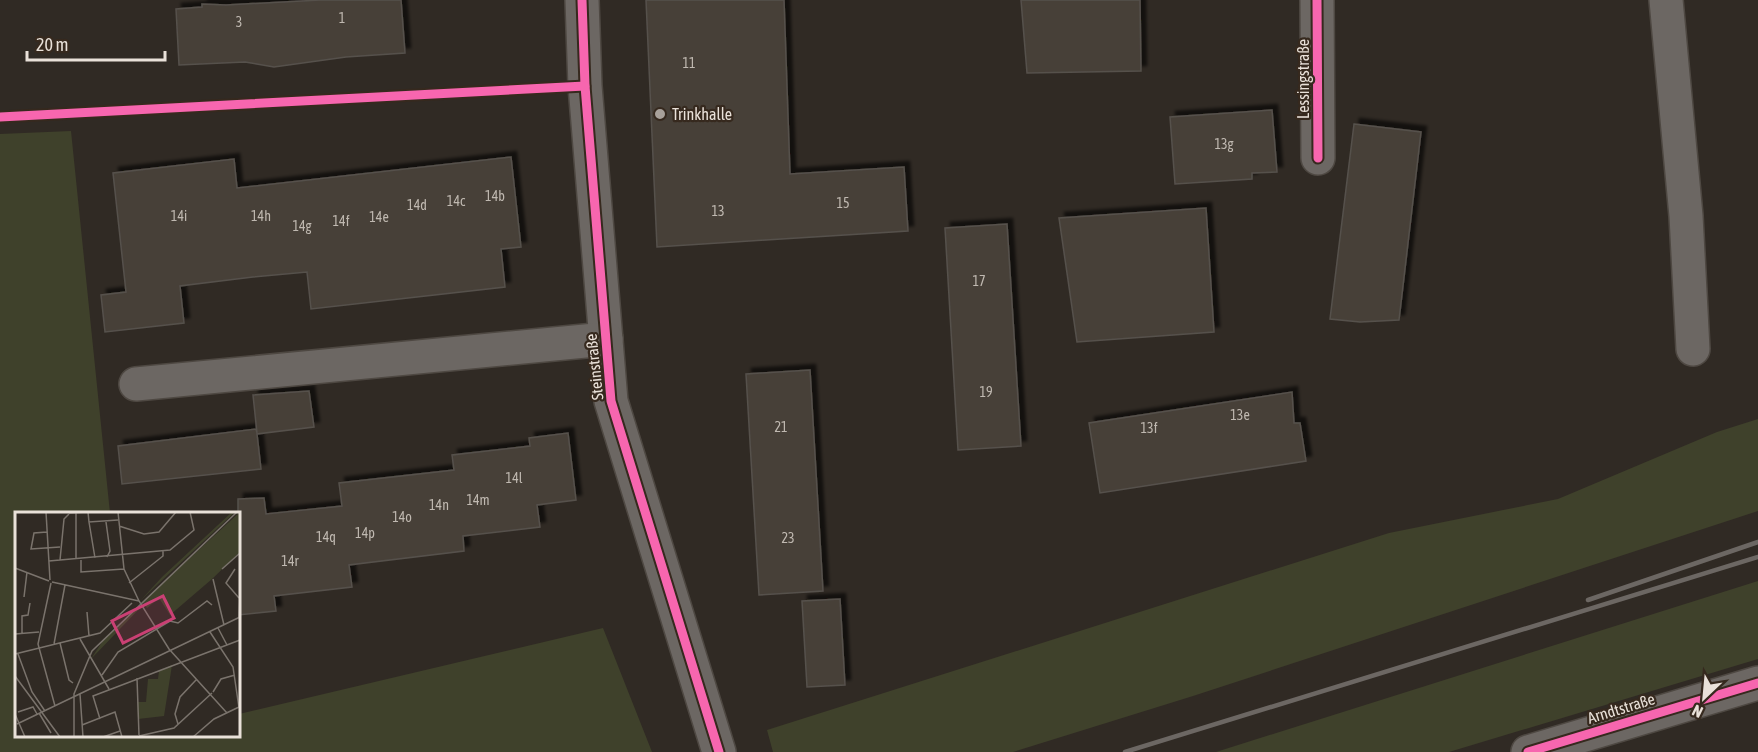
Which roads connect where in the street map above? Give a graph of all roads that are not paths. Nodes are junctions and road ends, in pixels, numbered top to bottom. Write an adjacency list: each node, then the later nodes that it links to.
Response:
1 (582, 0): 5 (street, Steinstraße)
2 (1317, 0): 4 (street, Lessingstraße)
3 (1666, 0): 6 (street)
4 (1318, 158)
5 (606, 339): 7 (street); 9 (street, Steinstraße)
6 (1693, 349)
7 (136, 384)
8 (1758, 683): 10 (street, Arndtstraße)
9 (719, 752)
10 (1528, 752)

